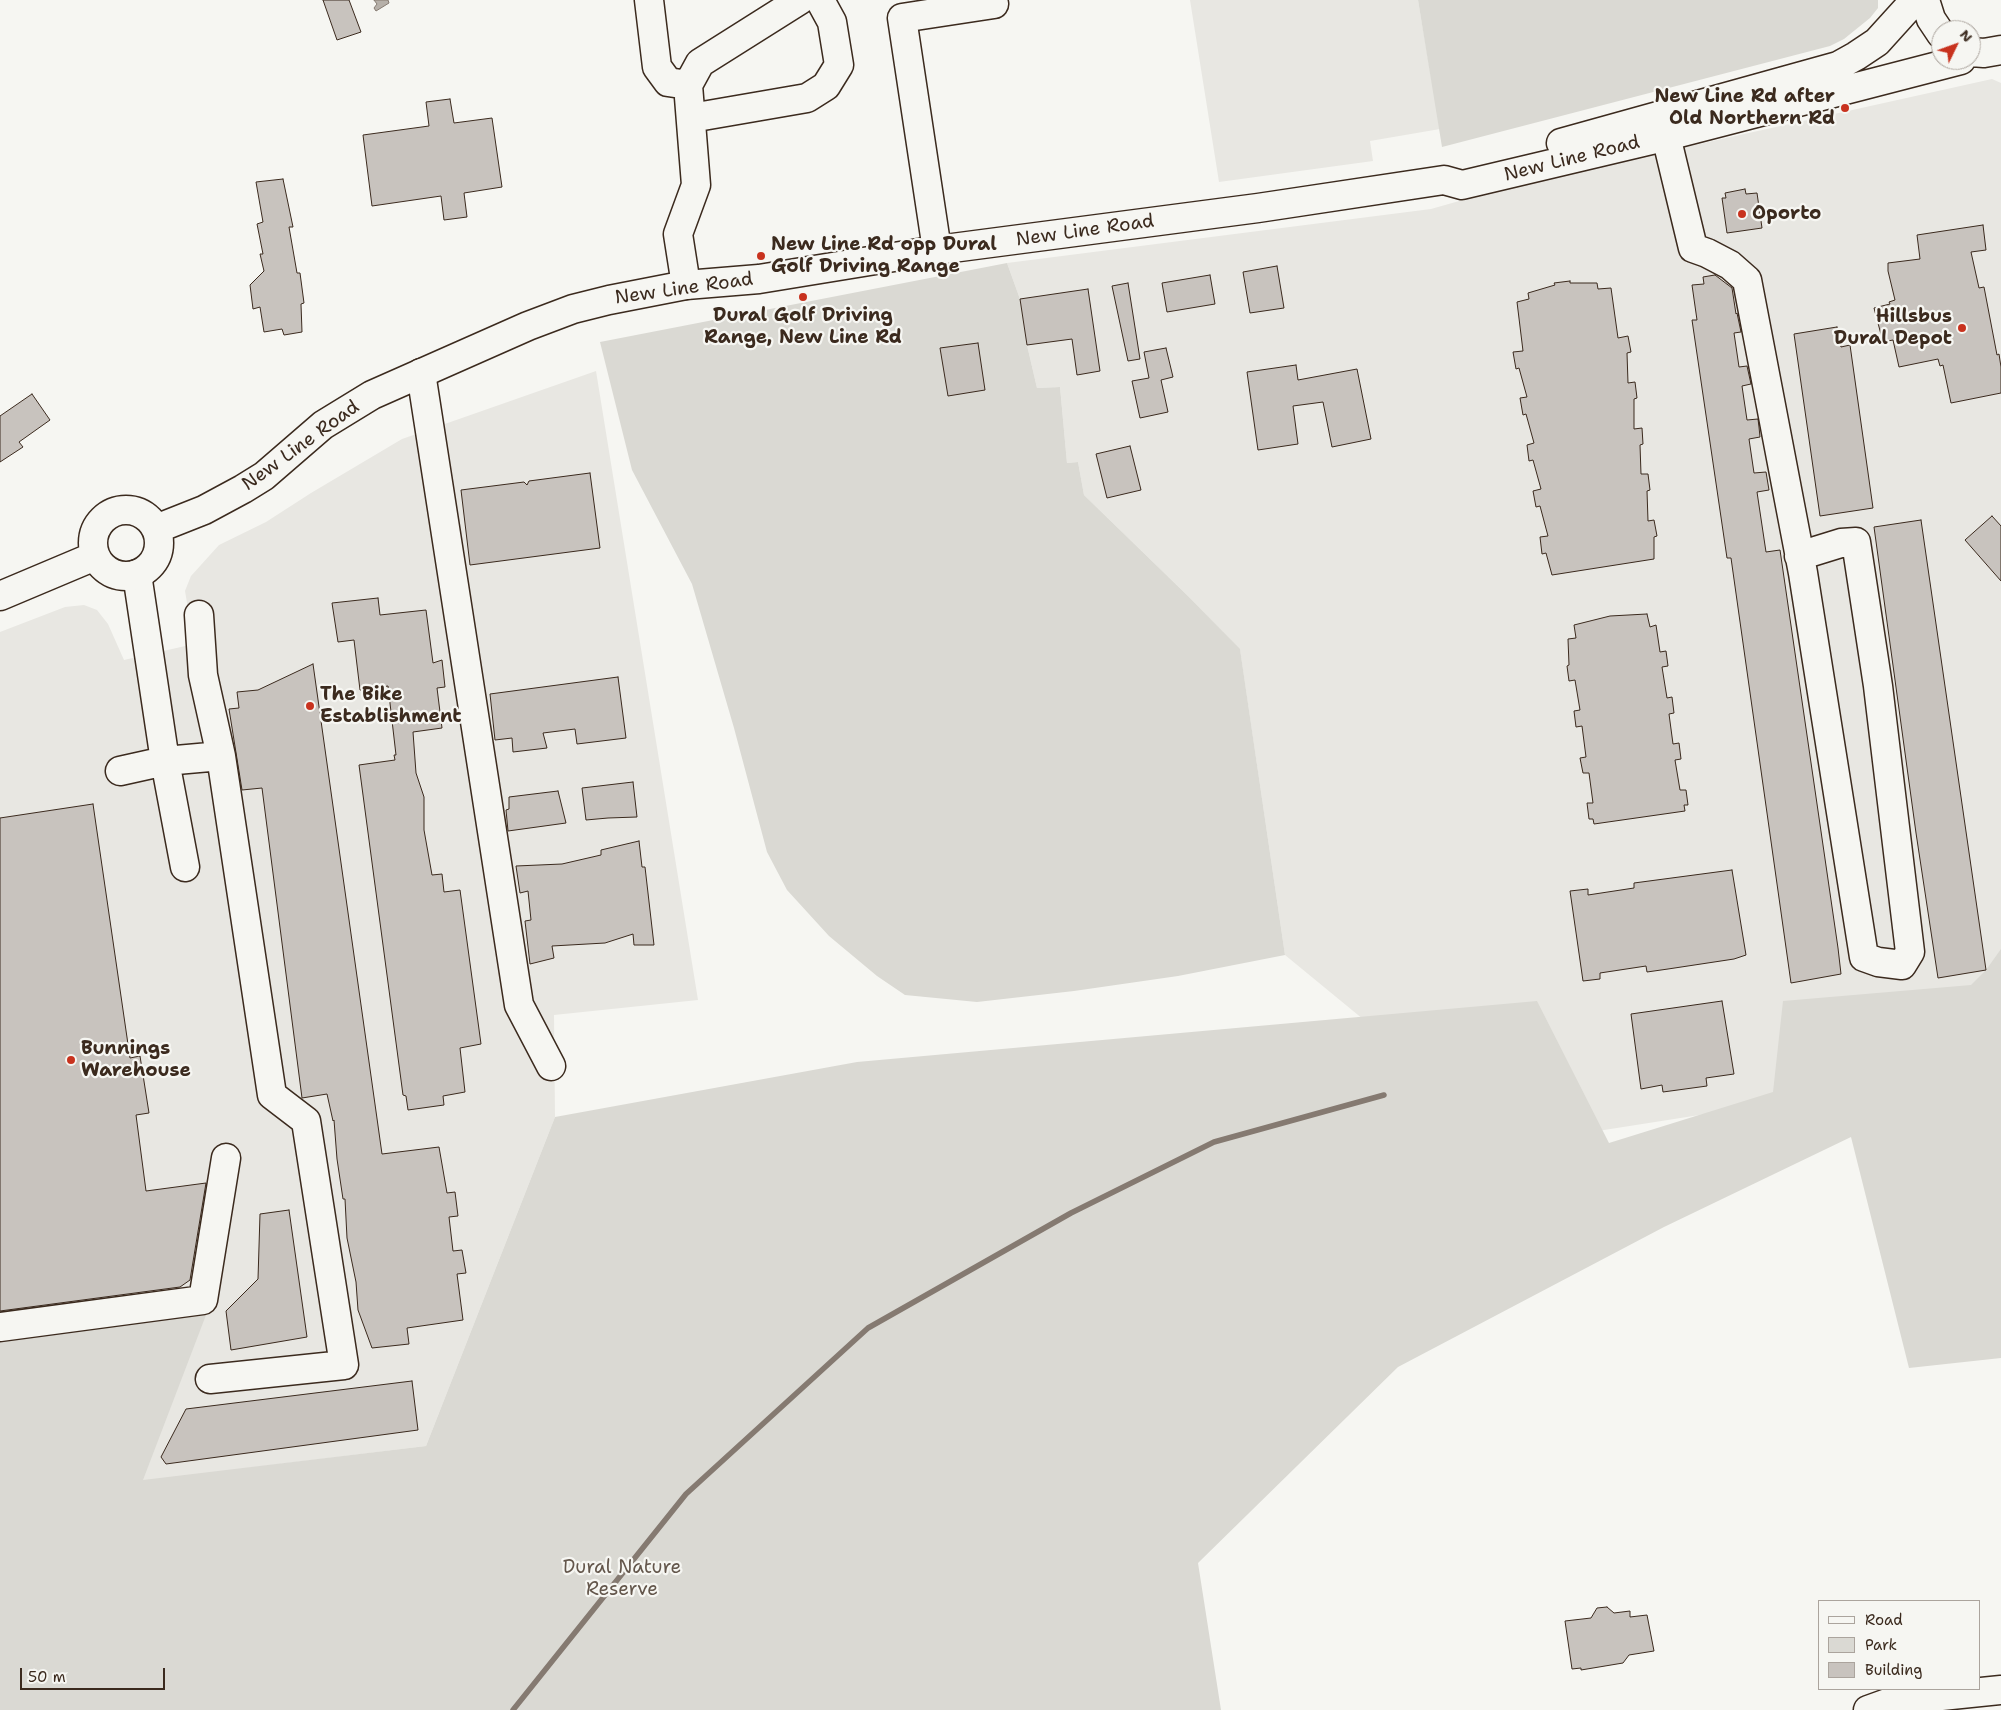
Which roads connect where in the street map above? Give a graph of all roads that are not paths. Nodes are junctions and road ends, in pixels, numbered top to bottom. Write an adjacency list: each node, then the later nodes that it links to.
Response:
1 (649, 0): 9 (main road)
2 (800, 0): 9 (main road)
3 (820, 0): 10 (main road)
4 (1915, 0): 12 (main road, New Line Road)
5 (1925, 0): 7 (main road)
6 (994, 4): 13 (main road)
7 (1932, 20)
8 (1982, 56): 11 (main road, New Line Road)
9 (688, 85): 10 (main road)
10 (691, 118): 14 (main road)
11 (1666, 136): 12 (main road, New Line Road); 18 (main road)
12 (1444, 180): 13 (main road, New Line Road)
13 (937, 250): 14 (main road, New Line Road)
14 (686, 285): 15 (main road, New Line Road)
15 (421, 373): 16 (main road, New Line Road); 26 (main road)
16 (156, 529): 17 (main road); 19 (main road)
17 (95, 556): 19 (main road); 20 (main road)
18 (1800, 556): 18 (main road)
19 (137, 574): 23 (main road)
20 (0, 596)
21 (199, 615): 22 (main road)
22 (221, 756): 23 (main road); 29 (main road)
23 (165, 761): 24 (main road); 25 (main road)
24 (120, 771)
25 (185, 867)
26 (551, 1066)
27 (226, 1158): 28 (main road)
28 (0, 1326)
29 (210, 1379)
30 (2001, 1690): 31 (main road)
31 (1868, 1710)

